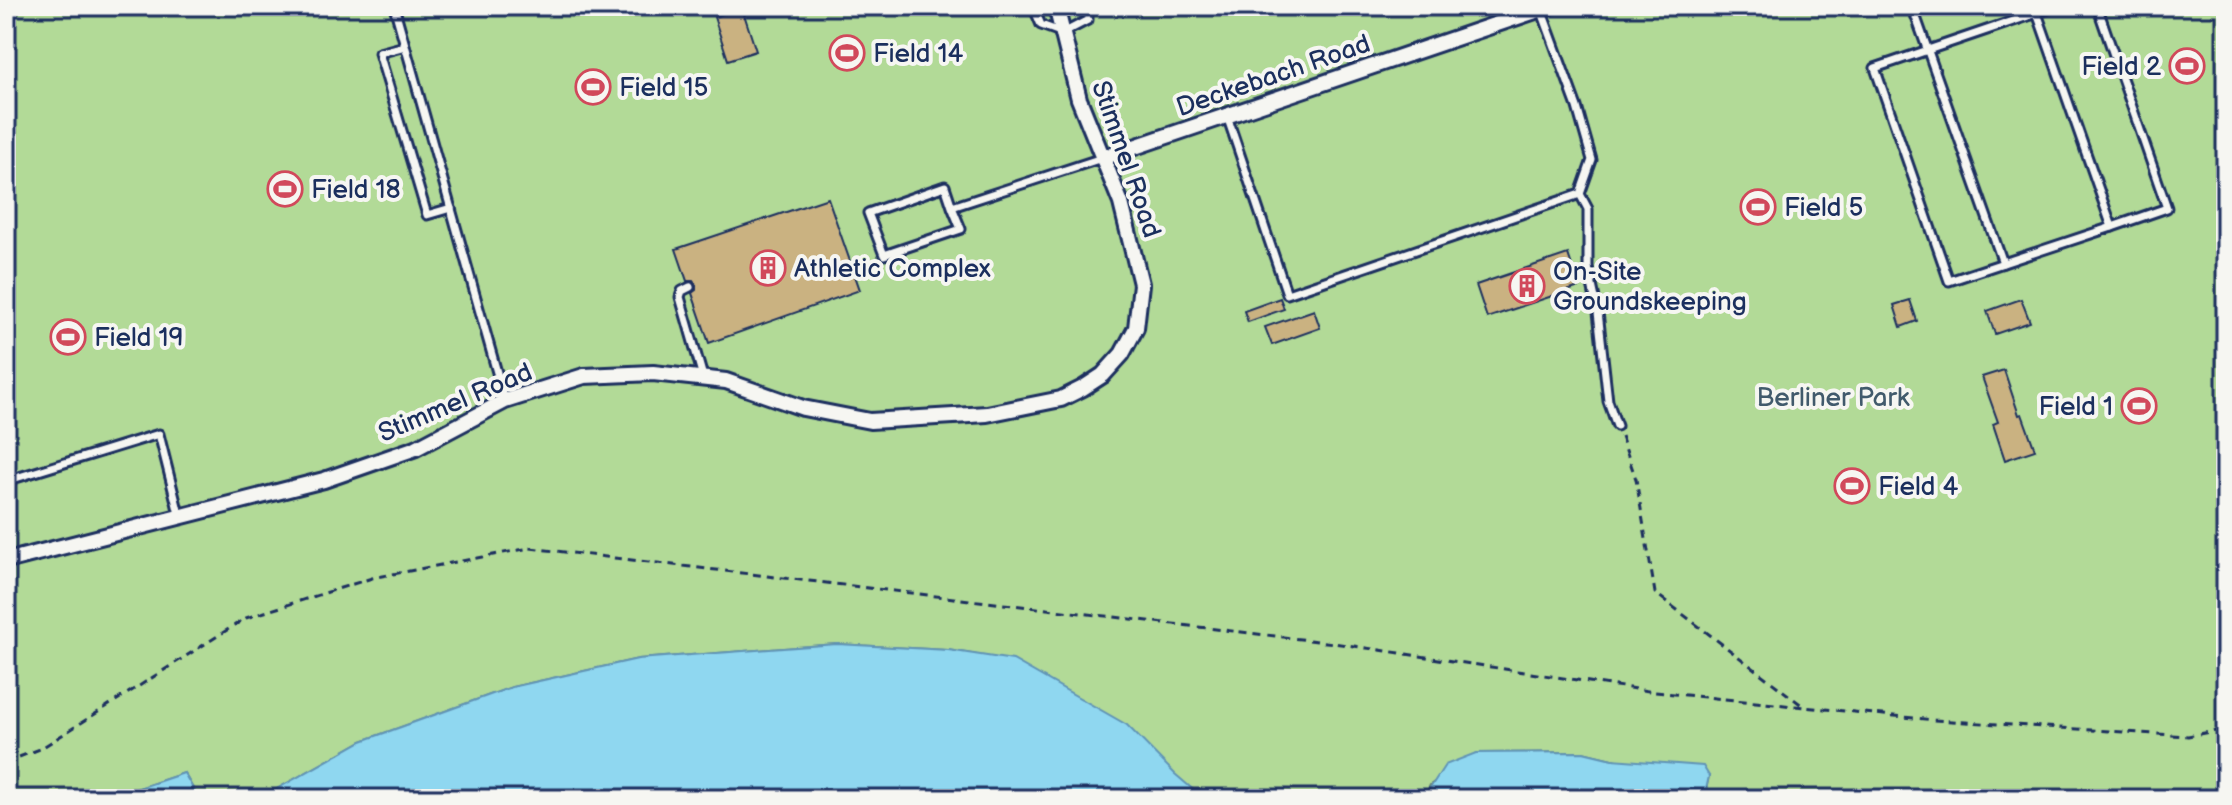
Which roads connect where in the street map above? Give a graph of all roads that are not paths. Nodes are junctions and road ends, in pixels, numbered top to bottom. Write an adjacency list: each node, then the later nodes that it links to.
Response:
1 (394, 6): 11 (lane)
2 (1033, 6): 10 (lane)
3 (1056, 6): 10 (street, Stimmel Road)
4 (1088, 6): 10 (lane)
5 (1912, 6): 12 (lane)
6 (2057, 6): 9 (lane)
7 (2097, 6): 18 (lane)
8 (1536, 9): 13 (street, Deckebach Road); 15 (lane)
9 (2036, 9): 12 (lane); 18 (lane)
10 (1063, 33): 14 (street, Stimmel Road)
11 (405, 46): 17 (lane); 17 (lane)
12 (1927, 50): 19 (lane); 19 (lane)
13 (1227, 116): 14 (street, Deckebach Road); 15 (lane)
14 (1102, 158): 16 (lane); 21 (street, Stimmel Road)
15 (1580, 194): 23 (lane)
16 (952, 207): 16 (lane)
17 (451, 208): 22 (lane)
18 (2112, 227): 19 (lane)
19 (2003, 263)
20 (690, 287): 21 (lane)
21 (704, 378): 22 (street, Stimmel Road)
22 (505, 401): 25 (street, Stimmel Road)
23 (1617, 426)
24 (6, 481): 25 (lane)
25 (180, 518): 26 (street, Stimmel Road)
26 (6, 561)

